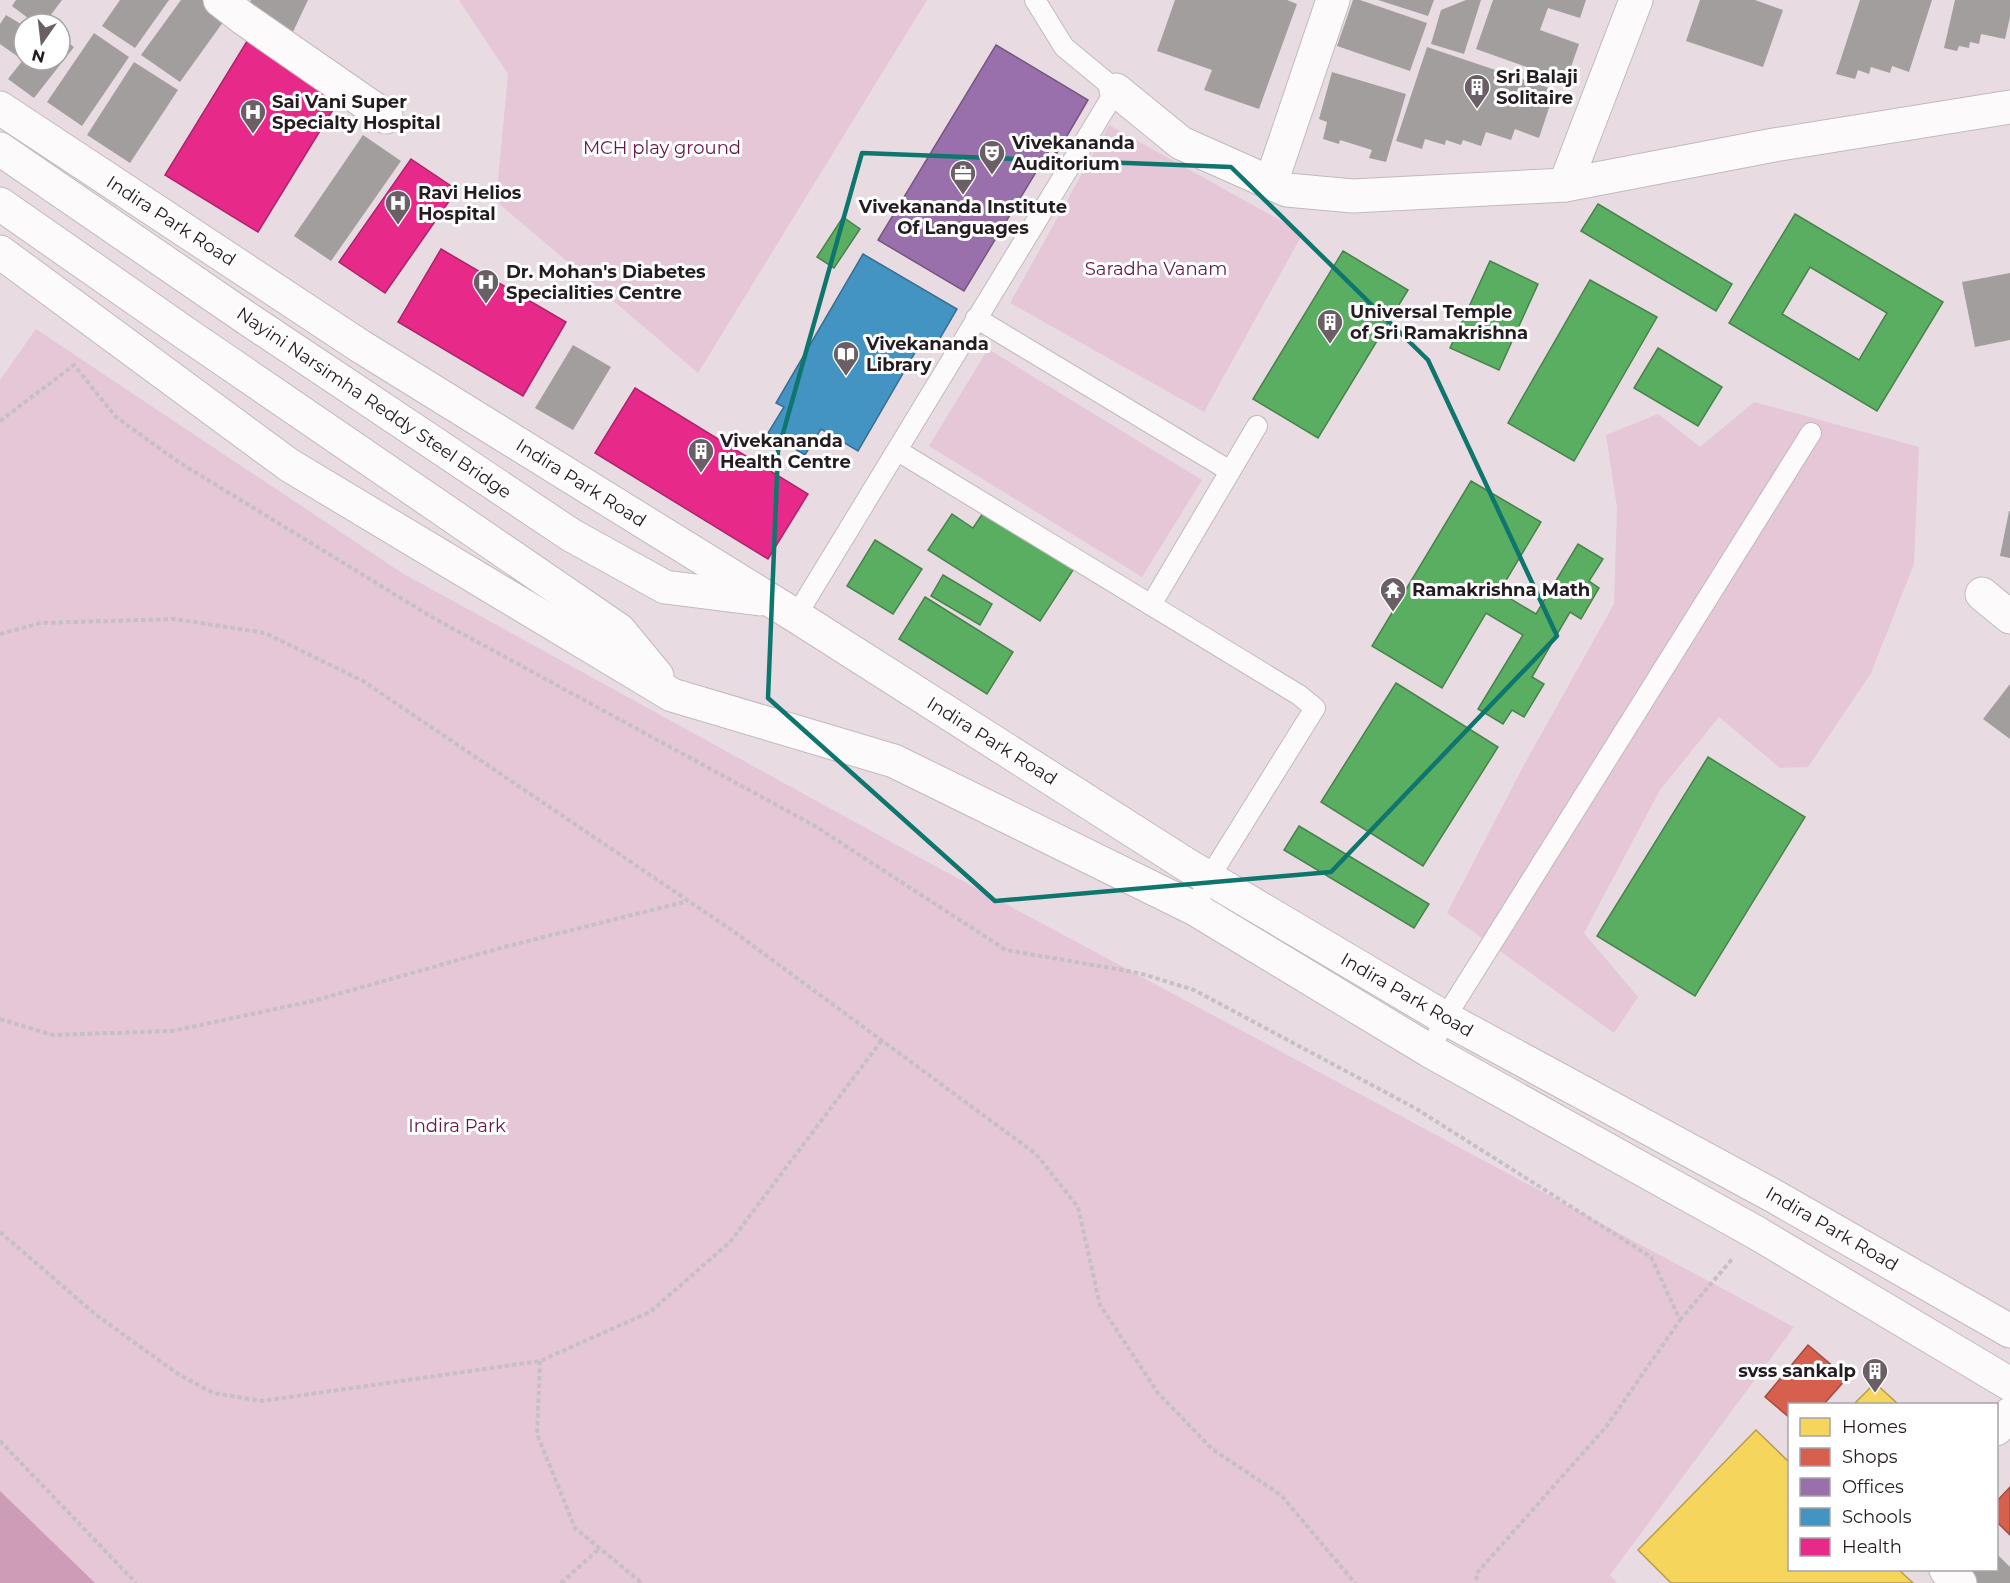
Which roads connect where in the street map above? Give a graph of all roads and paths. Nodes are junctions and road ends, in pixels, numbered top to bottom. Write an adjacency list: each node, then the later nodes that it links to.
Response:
1 (220, 0): 8 (main road)
2 (1035, 0): 5 (lane)
3 (1333, 0): 10 (main road)
4 (1636, 0): 11 (main road)
5 (1116, 90): 10 (main road); 14 (lane)
6 (2010, 107): 11 (main road)
7 (0, 108): 22 (main road, Indira Park Road)
8 (386, 117)
9 (0, 149): 22 (main road, Nayini Narsimha Reddy Steel Bridge)
10 (1271, 183): 11 (main road)
11 (1565, 185)
12 (0, 204): 25 (main road)
13 (0, 252): 25 (main road, Indira Park Road)
14 (976, 318): 18 (lane); 19 (lane)
15 (0, 421): 35 (path)
16 (1257, 426): 19 (lane)
17 (1811, 434): 30 (lane)
18 (898, 451): 21 (lane); 22 (lane)
19 (1230, 471): 21 (lane)
20 (1982, 594): 23 (main road)
21 (1151, 605): 26 (lane)
22 (783, 609): 26 (main road, Indira Park Road)
23 (2010, 617)
24 (0, 634): 27 (path)
25 (672, 695): 28 (main road, Indira Park Road)
26 (1209, 878): 28 (lane); 30 (main road, Indira Park Road)
27 (688, 900): 29 (path); 31 (path)
28 (1195, 909): 32 (main road, Indira Park Road)
29 (0, 1018)
30 (1445, 1018): 32 (lane); 36 (main road, Indira Park Road)
31 (882, 1040): 37 (path); 47 (path)
32 (1430, 1051): 34 (main road, Indira Park Road)
33 (0, 1232): 37 (path)
34 (1755, 1232): 35 (path); 38 (main road, Indira Park Road)
35 (1680, 1320): 48 (path)
36 (2010, 1331)
37 (540, 1361): 42 (path)
38 (2010, 1384)
39 (2010, 1414): 40 (main road)
40 (1998, 1427)
41 (0, 1441): 44 (path)
42 (600, 1548): 45 (path); 46 (path)
43 (1948, 1571): 49 (main road)
44 (136, 1583)
45 (561, 1583)
46 (642, 1583)
47 (1355, 1583)
48 (1477, 1583)
49 (1960, 1583)

